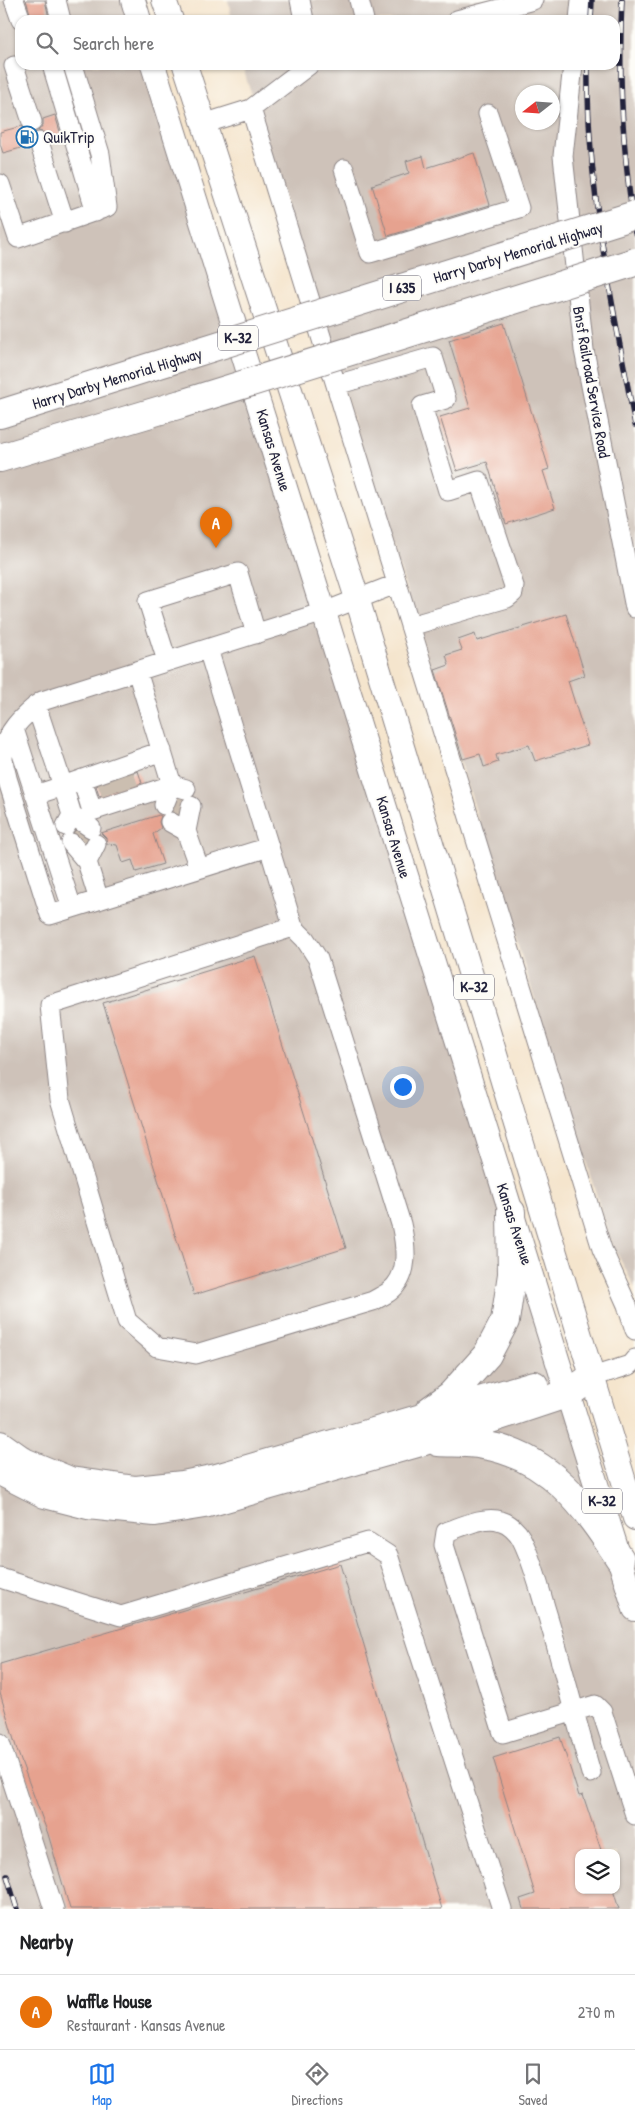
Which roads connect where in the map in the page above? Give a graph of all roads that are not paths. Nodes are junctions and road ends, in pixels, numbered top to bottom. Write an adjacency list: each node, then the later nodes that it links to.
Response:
1 (14, 0): 9 (street)
2 (56, 0): 10 (street)
3 (132, 0): 11 (main road)
4 (164, 0): 12 (main road)
5 (300, 0): 13 (street)
6 (359, 0): 14 (street)
7 (533, 0): 15 (street)
8 (581, 0): 16 (street)
9 (19, 15)
10 (60, 15)
11 (137, 15)
12 (168, 15)
13 (303, 15)
14 (363, 15)
15 (476, 15)
16 (580, 15)
17 (11, 68): 26 (street)
18 (53, 70): 31 (street)
19 (75, 70): 31 (street)
20 (155, 70): 41 (main road, Kansas Avenue / K-32)
21 (186, 70): 27 (main road, Kansas Avenue / K-32)
22 (302, 70): 24 (street)
23 (573, 70): 40 (street, Bnsf Railroad Service Road)
24 (251, 109): 27 (street); 35 (street)
25 (488, 114): 29 (street)
26 (32, 122)
27 (203, 124): 39 (main road, Kansas Avenue / K-32)
28 (39, 142): 33 (street)
29 (344, 169)
30 (0, 184): 33 (street)
31 (96, 212): 33 (street)
32 (635, 215): 36 (highway, Harry Darby Memorial Highway / I 635, bridge)
33 (65, 223)
34 (635, 262): 37 (highway, bridge)
35 (336, 385): 38 (street); 42 (street)
36 (0, 414)
37 (0, 458)
38 (396, 584): 39 (street); 42 (street)
39 (357, 598): 41 (street); 63 (main road, Kansas Avenue / K-32)
40 (635, 608)
41 (324, 612): 43 (street); 60 (main road, Kansas Avenue / K-32)
42 (410, 626): 61 (street)
43 (256, 634): 44 (street); 45 (street)
44 (208, 649): 45 (street); 55 (street)
45 (168, 661): 46 (street)
46 (137, 671): 47 (street); 49 (street)
47 (36, 705): 48 (street); 52 (street)
48 (14, 729): 53 (street); 58 (street)
49 (162, 751): 51 (street); 54 (street)
50 (82, 779): 51 (street); 51 (street); 52 (street)
51 (118, 784): 54 (street)
52 (62, 786): 53 (street); 57 (street)
53 (35, 795): 58 (street)
54 (178, 806): 56 (street)
55 (269, 847): 56 (street); 59 (street)
56 (199, 868): 57 (street)
57 (99, 900): 58 (street)
58 (72, 908)
59 (293, 927): 59 (street)
60 (511, 1212): 64 (main road, Kansas Avenue / K-32); 65 (highway)
61 (635, 1330)
62 (635, 1360): 63 (street)
63 (592, 1377): 64 (highway); 68 (main road, Kansas Avenue / K-32)
64 (566, 1385): 65 (highway); 69 (main road, Kansas Avenue / K-32)
65 (420, 1431): 66 (highway); 67 (highway); 69 (highway)
66 (0, 1445)
67 (0, 1470)
68 (635, 1518)
69 (620, 1559): 71 (main road, Kansas Avenue / K-32)
70 (0, 1578): 77 (street)
71 (635, 1609)
72 (574, 1712): 72 (street); 74 (street); 75 (street)
73 (0, 1743): 76 (street)
74 (591, 1773)
75 (635, 1815)
76 (54, 1909)
77 (502, 1909)

